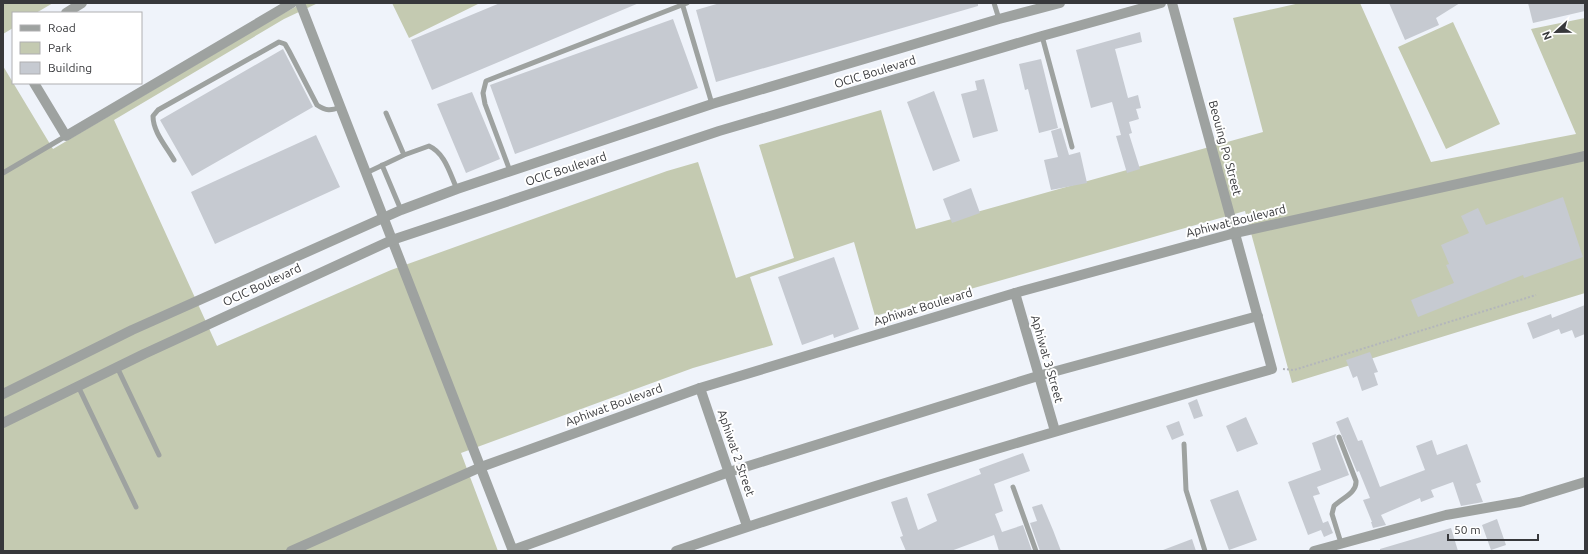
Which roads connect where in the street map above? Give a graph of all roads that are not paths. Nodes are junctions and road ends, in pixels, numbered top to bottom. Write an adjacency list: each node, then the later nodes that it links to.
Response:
1 (82, 3): 9 (street)
2 (292, 3): 16 (street)
3 (300, 3): 14 (street)
4 (684, 3): 13 (lane); 22 (lane)
5 (994, 3): 10 (lane)
6 (1060, 3): 10 (street, OCIC Boulevard)
7 (1161, 3): 11 (street, OCIC Boulevard)
8 (1172, 3): 28 (street, Beouing Po Street)
9 (68, 12)
10 (999, 19): 13 (street, OCIC Boulevard)
11 (1042, 36): 17 (lane); 29 (street, OCIC Boulevard)
12 (35, 84): 16 (street)
13 (712, 104): 22 (street, OCIC Boulevard)
14 (340, 107): 20 (lane); 24 (street)
15 (386, 113): 18 (lane)
16 (66, 136): 23 (lane)
17 (1072, 147)
18 (404, 155): 21 (lane); 25 (lane)
19 (1585, 156): 28 (street, Aphiwat Boulevard)
20 (174, 160)
21 (382, 165): 24 (lane); 26 (lane)
22 (510, 171): 25 (street, OCIC Boulevard)
23 (3, 173)
24 (366, 173): 27 (street)
25 (457, 189): 26 (street, OCIC Boulevard)
26 (401, 210): 27 (street, OCIC Boulevard)
27 (383, 217): 29 (street); 36 (street, OCIC Boulevard)
28 (1235, 233): 30 (street, Aphiwat Boulevard); 31 (street, Beouing Po Street)
29 (392, 240): 32 (street, OCIC Boulevard); 42 (street)
30 (1015, 293): 33 (street, Aphiwat 3 Street); 35 (street, Aphiwat Boulevard)
31 (1258, 316): 33 (street); 38 (street, Beouing Po Street)
32 (117, 367): 34 (street, OCIC Boulevard); 41 (lane)
33 (1038, 376): 38 (street, Aphiwat 3 Street); 43 (street)
34 (78, 386): 37 (street, OCIC Boulevard); 46 (lane)
35 (700, 388): 42 (street, Aphiwat Boulevard); 43 (street, Aphiwat 2 Street)
36 (3, 394)
37 (3, 423)
38 (1055, 431): 47 (street)
39 (1339, 437): 48 (lane)
40 (1184, 444): 53 (lane)
41 (159, 455)
42 (481, 467): 49 (street, Aphiwat Boulevard); 50 (street)
43 (729, 472): 47 (street, Aphiwat 2 Street); 50 (street)
44 (1585, 482): 48 (street)
45 (1013, 487): 52 (lane)
46 (136, 507)
47 (747, 526): 51 (street)
48 (1341, 543): 54 (street)
49 (290, 551)
50 (513, 551)
51 (676, 551)
52 (1036, 551)
53 (1205, 551)
54 (1314, 551)

